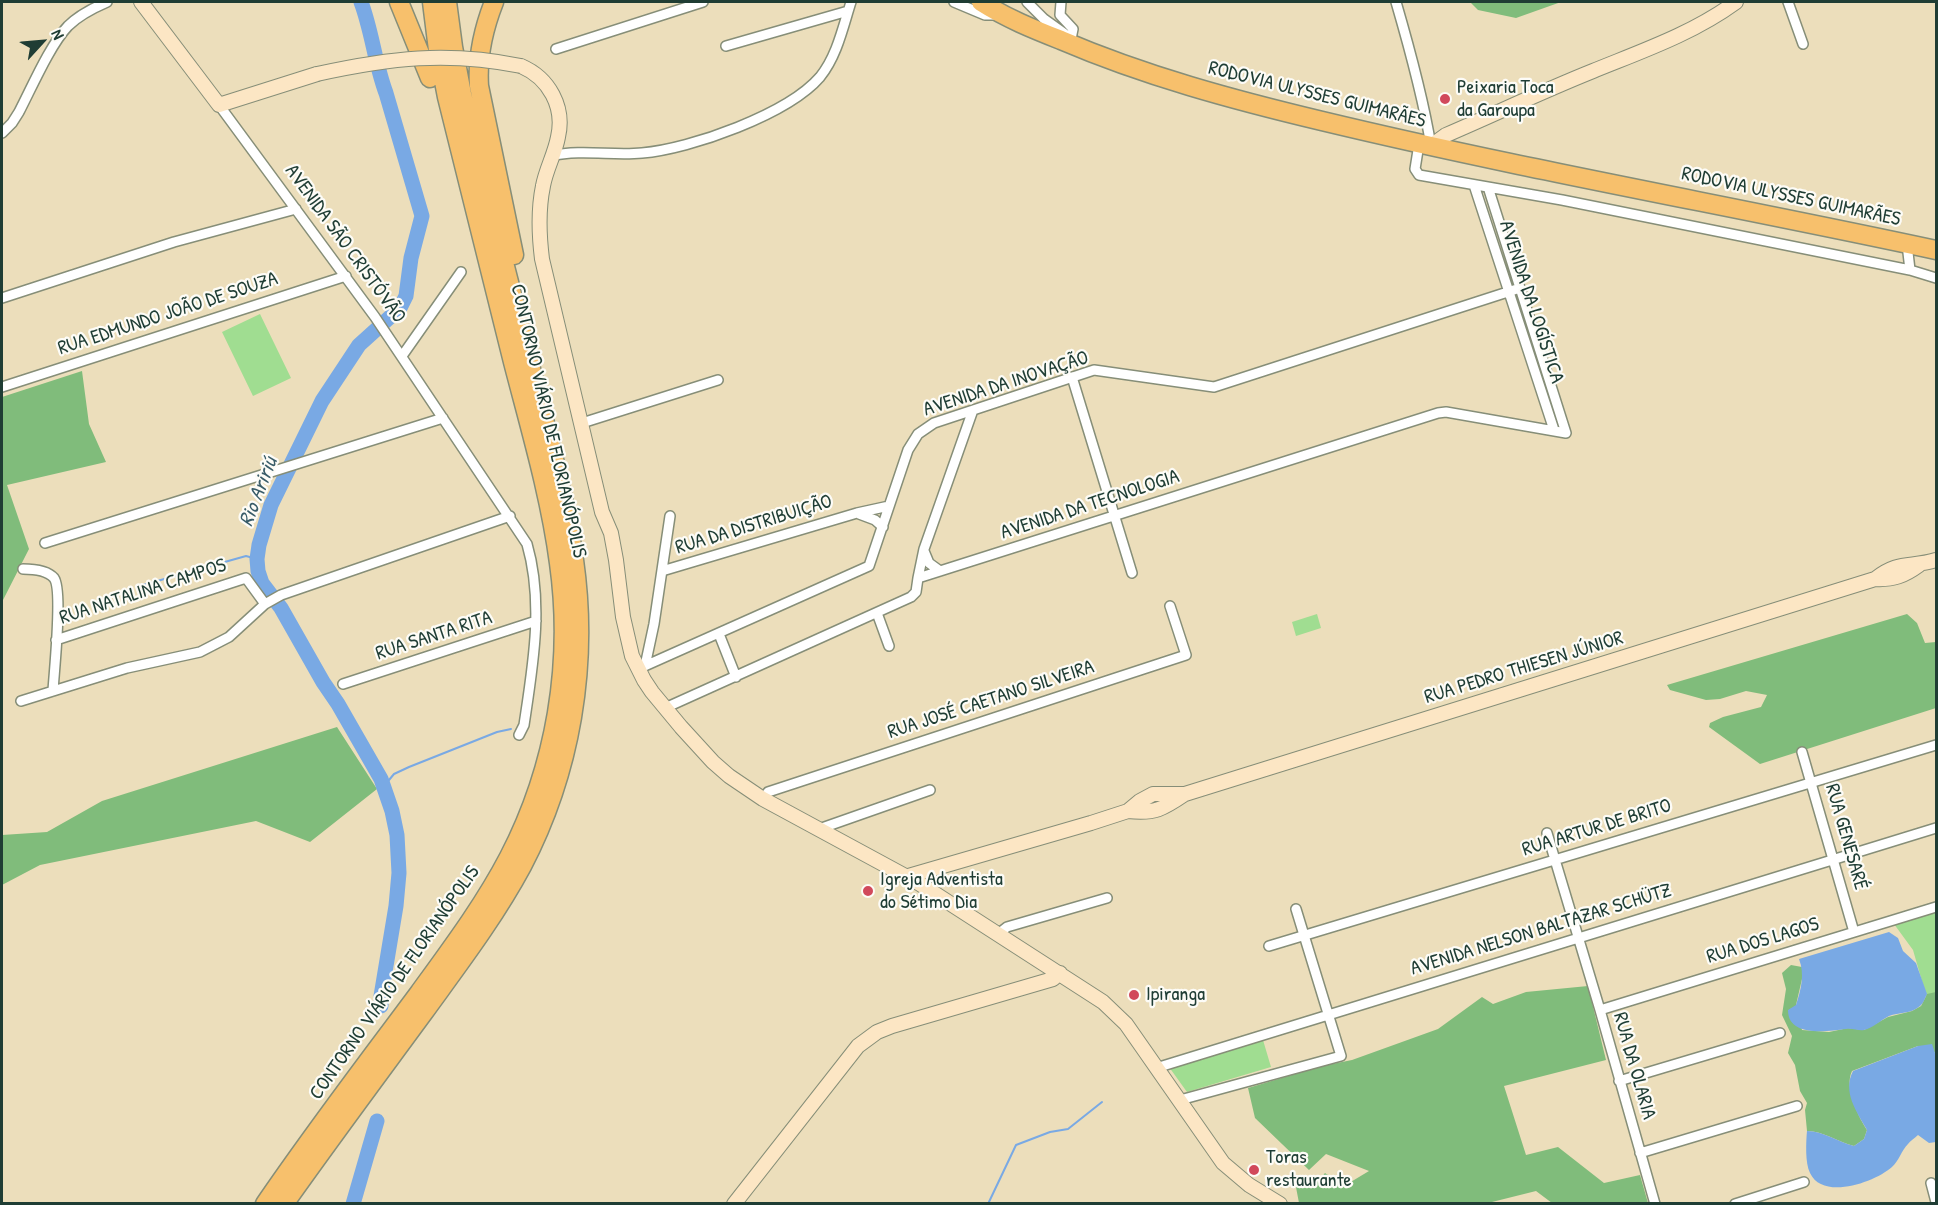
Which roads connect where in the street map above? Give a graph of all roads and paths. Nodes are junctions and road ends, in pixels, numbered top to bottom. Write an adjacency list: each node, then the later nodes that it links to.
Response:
1 (107, 2): 25 (street)
2 (141, 2): 24 (main road, AVENIDA SÃO CRISTÓVÃO)
3 (399, 2): 23 (highway)
4 (421, 2): 23 (highway)
5 (432, 2): 30 (highway, CONTORNO VIÁRIO DE FLORIANÓPOLIS)
6 (447, 2): 41 (highway, CONTORNO VIÁRIO DE FLORIANÓPOLIS)
7 (494, 2): 41 (highway)
8 (703, 2): 22 (street)
9 (954, 2): 18 (street)
10 (981, 2): 18 (highway, RODOVIA ULYSSES GUIMARÃES)
11 (1027, 2): 19 (street)
12 (1061, 2): 19 (street)
13 (1396, 2): 26 (street)
14 (1736, 2): 17 (main road)
15 (1788, 2): 20 (street)
16 (849, 6): 21 (street); 27 (street)
17 (1721, 6): 26 (main road)
18 (1001, 15): 19 (highway, RODOVIA ULYSSES GUIMARÃES)
19 (1070, 44): 26 (highway, RODOVIA ULYSSES GUIMARÃES)
20 (1803, 44)
21 (726, 46)
22 (556, 49)
23 (430, 78): 30 (highway)
24 (219, 105): 27 (main road, bridge); 31 (street, AVENIDA SÃO CRISTÓVÃO)
25 (2, 133)
26 (1425, 145): 28 (street); 32 (highway, RODOVIA ULYSSES GUIMARÃES)
27 (551, 156): 48 (main road)
28 (1474, 185): 29 (street); 39 (street, AVENIDA DA LOGÍSTICA)
29 (1488, 187): 34 (street); 38 (street, AVENIDA DA LOGÍSTICA)
30 (470, 189): 112 (highway, CONTORNO VIÁRIO DE FLORIANÓPOLIS)
31 (296, 208): 36 (street, AVENIDA SÃO CRISTÓVÃO); 40 (street)
32 (1907, 244): 33 (highway, RODOVIA ULYSSES GUIMARÃES); 34 (street)
33 (1934, 251)
34 (1910, 270): 37 (street)
35 (461, 272): 42 (street)
36 (346, 276): 42 (street, AVENIDA SÃO CRISTÓVÃO); 45 (street, RUA EDMUNDO JOÃO DE SOUZA)
37 (1936, 278)
38 (1520, 288): 39 (street, AVENIDA DA INOVAÇÃO); 50 (street, AVENIDA DA LOGÍSTICA)
39 (1509, 291): 43 (street, AVENIDA DA INOVAÇÃO); 49 (street, AVENIDA DA LOGÍSTICA)
40 (2, 298)
41 (524, 340): 113 (highway, CONTORNO VIÁRIO DE FLORIANÓPOLIS)
42 (402, 356): 47 (street, AVENIDA SÃO CRISTÓVÃO)
43 (1072, 377): 46 (street, AVENIDA DA INOVAÇÃO); 55 (street)
44 (718, 380): 48 (street)
45 (2, 387)
46 (973, 410): 51 (street, AVENIDA DA INOVAÇÃO); 58 (street)
47 (444, 418): 53 (street, AVENIDA SÃO CRISTÓVÃO); 57 (street)
48 (582, 423): 72 (main road)
49 (1554, 430): 50 (street, AVENIDA DA TECNOLOGIA); 55 (street, AVENIDA DA TECNOLOGIA)
50 (1566, 433)
51 (889, 506): 52 (street, RUA DA DISTRIBUIÇÃO); 56 (street, AVENIDA DA INOVAÇÃO)
52 (857, 513): 56 (street, RUA DA DISTRIBUIÇÃO); 61 (street, RUA DA DISTRIBUIÇÃO)
53 (510, 516): 65 (street); 68 (street, AVENIDA SÃO CRISTÓVÃO)
54 (670, 516): 61 (street)
55 (1115, 516): 62 (street, AVENIDA DA TECNOLOGIA); 63 (street)
56 (883, 526): 69 (street, AVENIDA DA INOVAÇÃO)
57 (45, 543)
58 (925, 553): 62 (street); 64 (street)
59 (1936, 560): 89 (main road, RUA PEDRO THIESEN JÚNIOR)
60 (23, 569): 70 (street)
61 (662, 571): 72 (street)
62 (940, 571): 64 (street, AVENIDA DA TECNOLOGIA)
63 (1132, 573)
64 (923, 577): 67 (street)
65 (267, 602): 70 (street, RUA NATALINA CAMPOS); 75 (street)
66 (1170, 606): 83 (street, RUA JOSÉ CAETANO SILVEIRA)
67 (877, 613): 71 (street); 73 (street)
68 (536, 621): 74 (street, RUA SANTA RITA); 78 (street, AVENIDA SÃO CRISTÓVÃO)
69 (719, 634): 72 (street, AVENIDA DA INOVAÇÃO); 73 (street)
70 (56, 640): 75 (street)
71 (889, 646)
72 (642, 667): 77 (main road)
73 (736, 677): 77 (street)
74 (343, 684)
75 (53, 691): 76 (street)
76 (21, 701)
77 (665, 708): 83 (main road)
78 (519, 735)
79 (1936, 745): 81 (street, RUA ARTUR DE BRITO)
80 (1802, 752): 81 (street, RUA GENESARÉ)
81 (1811, 782): 87 (street, RUA ARTUR DE BRITO); 88 (street, RUA GENESARÉ)
82 (930, 790): 85 (street)
83 (763, 799): 85 (main road)
84 (1936, 828): 88 (street, AVENIDA NELSON BALTAZAR SCHÜTZ)
85 (819, 829): 90 (main road)
86 (1547, 833): 87 (street, RUA DA OLARIA)
87 (1555, 860): 97 (street, RUA ARTUR DE BRITO); 98 (street, RUA DA OLARIA)
88 (1834, 860): 95 (street, RUA GENESARÉ); 98 (street, AVENIDA NELSON BALTAZAR SCHÜTZ)
89 (940, 867): 90 (main road, RUA PEDRO THIESEN JÚNIOR); 91 (main road)
90 (905, 877): 91 (main road)
91 (934, 894): 96 (main road)
92 (1107, 898): 96 (street)
93 (1936, 907): 95 (street, RUA DOS LAGOS)
94 (1296, 909): 97 (street)
95 (1854, 932): 101 (street, RUA DOS LAGOS)
96 (998, 934): 100 (main road)
97 (1304, 936): 99 (street, RUA ARTUR DE BRITO); 102 (street)
98 (1579, 938): 101 (street, RUA DA OLARIA); 102 (street, AVENIDA NELSON BALTAZAR SCHÜTZ)
99 (1269, 946)
100 (1060, 973): 104 (main road); 114 (main road)
101 (1600, 1010): 105 (street, RUA DA OLARIA)
102 (1328, 1014): 104 (street, AVENIDA NELSON BALTAZAR SCHÜTZ); 106 (street)
103 (1780, 1033): 105 (street)
104 (1156, 1068): 106 (main road)
105 (1619, 1081): 108 (street, RUA DA OLARIA)
106 (1180, 1100): 115 (main road)
107 (1797, 1106): 108 (street)
108 (1640, 1153): 116 (street, RUA DA OLARIA)
109 (1804, 1182): 117 (street)
110 (1931, 1183): 111 (street)
111 (1936, 1202)
112 (265, 1203)
113 (284, 1203)
114 (734, 1203)
115 (1280, 1203)
116 (1655, 1203)
117 (1735, 1203)

